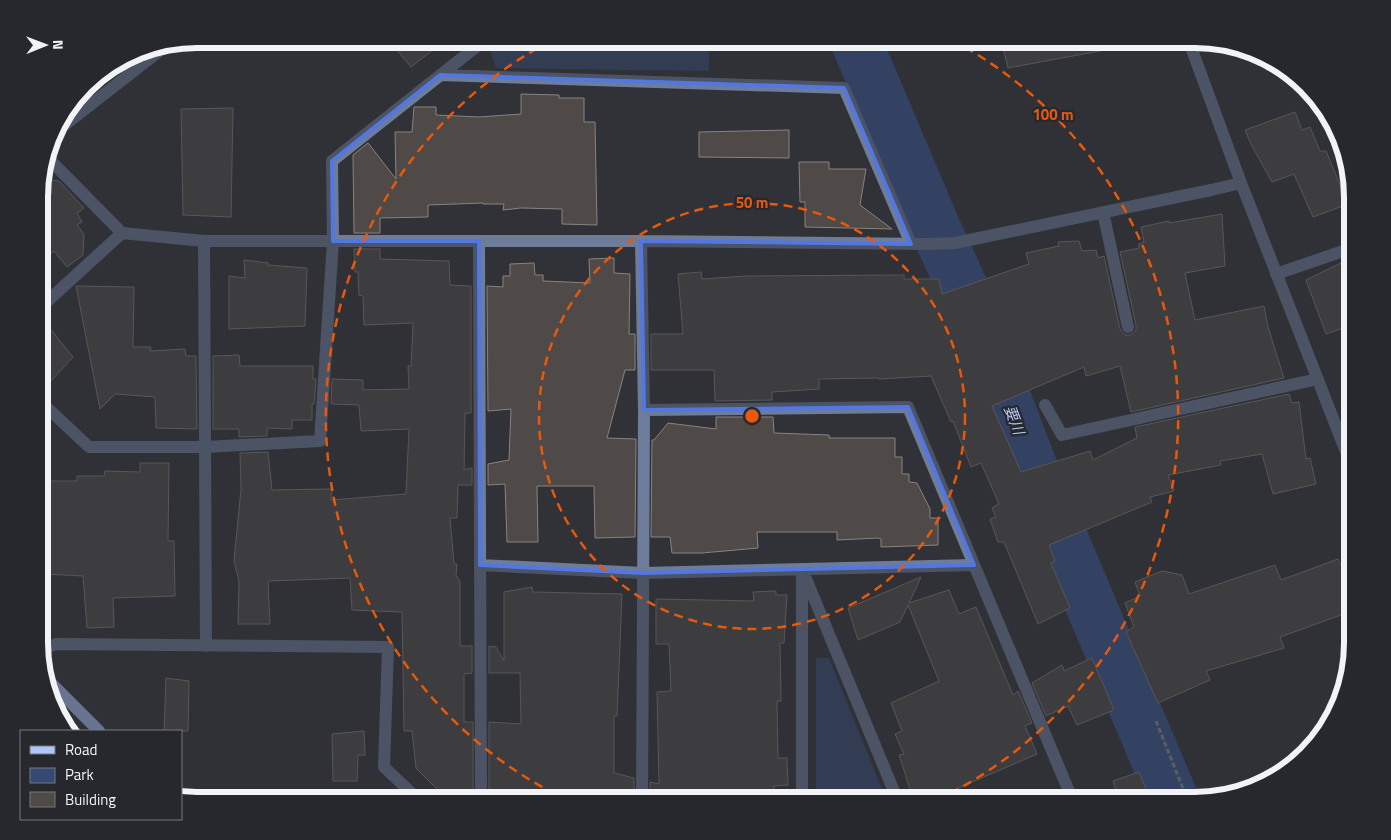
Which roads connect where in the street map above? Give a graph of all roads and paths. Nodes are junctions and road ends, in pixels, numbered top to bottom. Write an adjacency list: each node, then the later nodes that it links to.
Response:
1 (1191, 47): 7 (street)
2 (475, 48): 4 (street)
3 (154, 54): 5 (street)
4 (440, 75): 11 (street); 14 (street)
5 (66, 124)
6 (52, 162): 9 (street)
7 (1240, 182): 8 (street); 16 (street)
8 (1103, 212): 14 (street); 18 (street)
9 (122, 233): 10 (street); 17 (street)
10 (204, 241): 11 (street); 24 (street)
11 (333, 241): 12 (street); 24 (street)
12 (479, 241): 13 (street); 25 (street)
13 (641, 241): 14 (street); 22 (street)
14 (910, 244)
15 (1343, 251): 16 (street)
16 (1276, 274): 19 (street)
17 (47, 302)
18 (1128, 327)
19 (1318, 379): 20 (street); 23 (street)
20 (1045, 405)
21 (47, 408): 24 (street)
22 (644, 410): 26 (street); 28 (street)
23 (1343, 432)
24 (205, 447): 29 (street)
25 (480, 565): 28 (street); 35 (street)
26 (974, 565): 27 (street); 39 (street)
27 (802, 569): 28 (street); 37 (street); 38 (street)
28 (643, 573): 36 (street)
29 (206, 646): 30 (street); 34 (street)
30 (47, 647)
31 (54, 686): 33 (main road)
32 (1156, 721): 40 (path)
33 (98, 730)
34 (410, 792)
35 (480, 792)
36 (642, 792)
37 (802, 792)
38 (894, 792)
39 (1069, 792)
40 (1184, 792)

